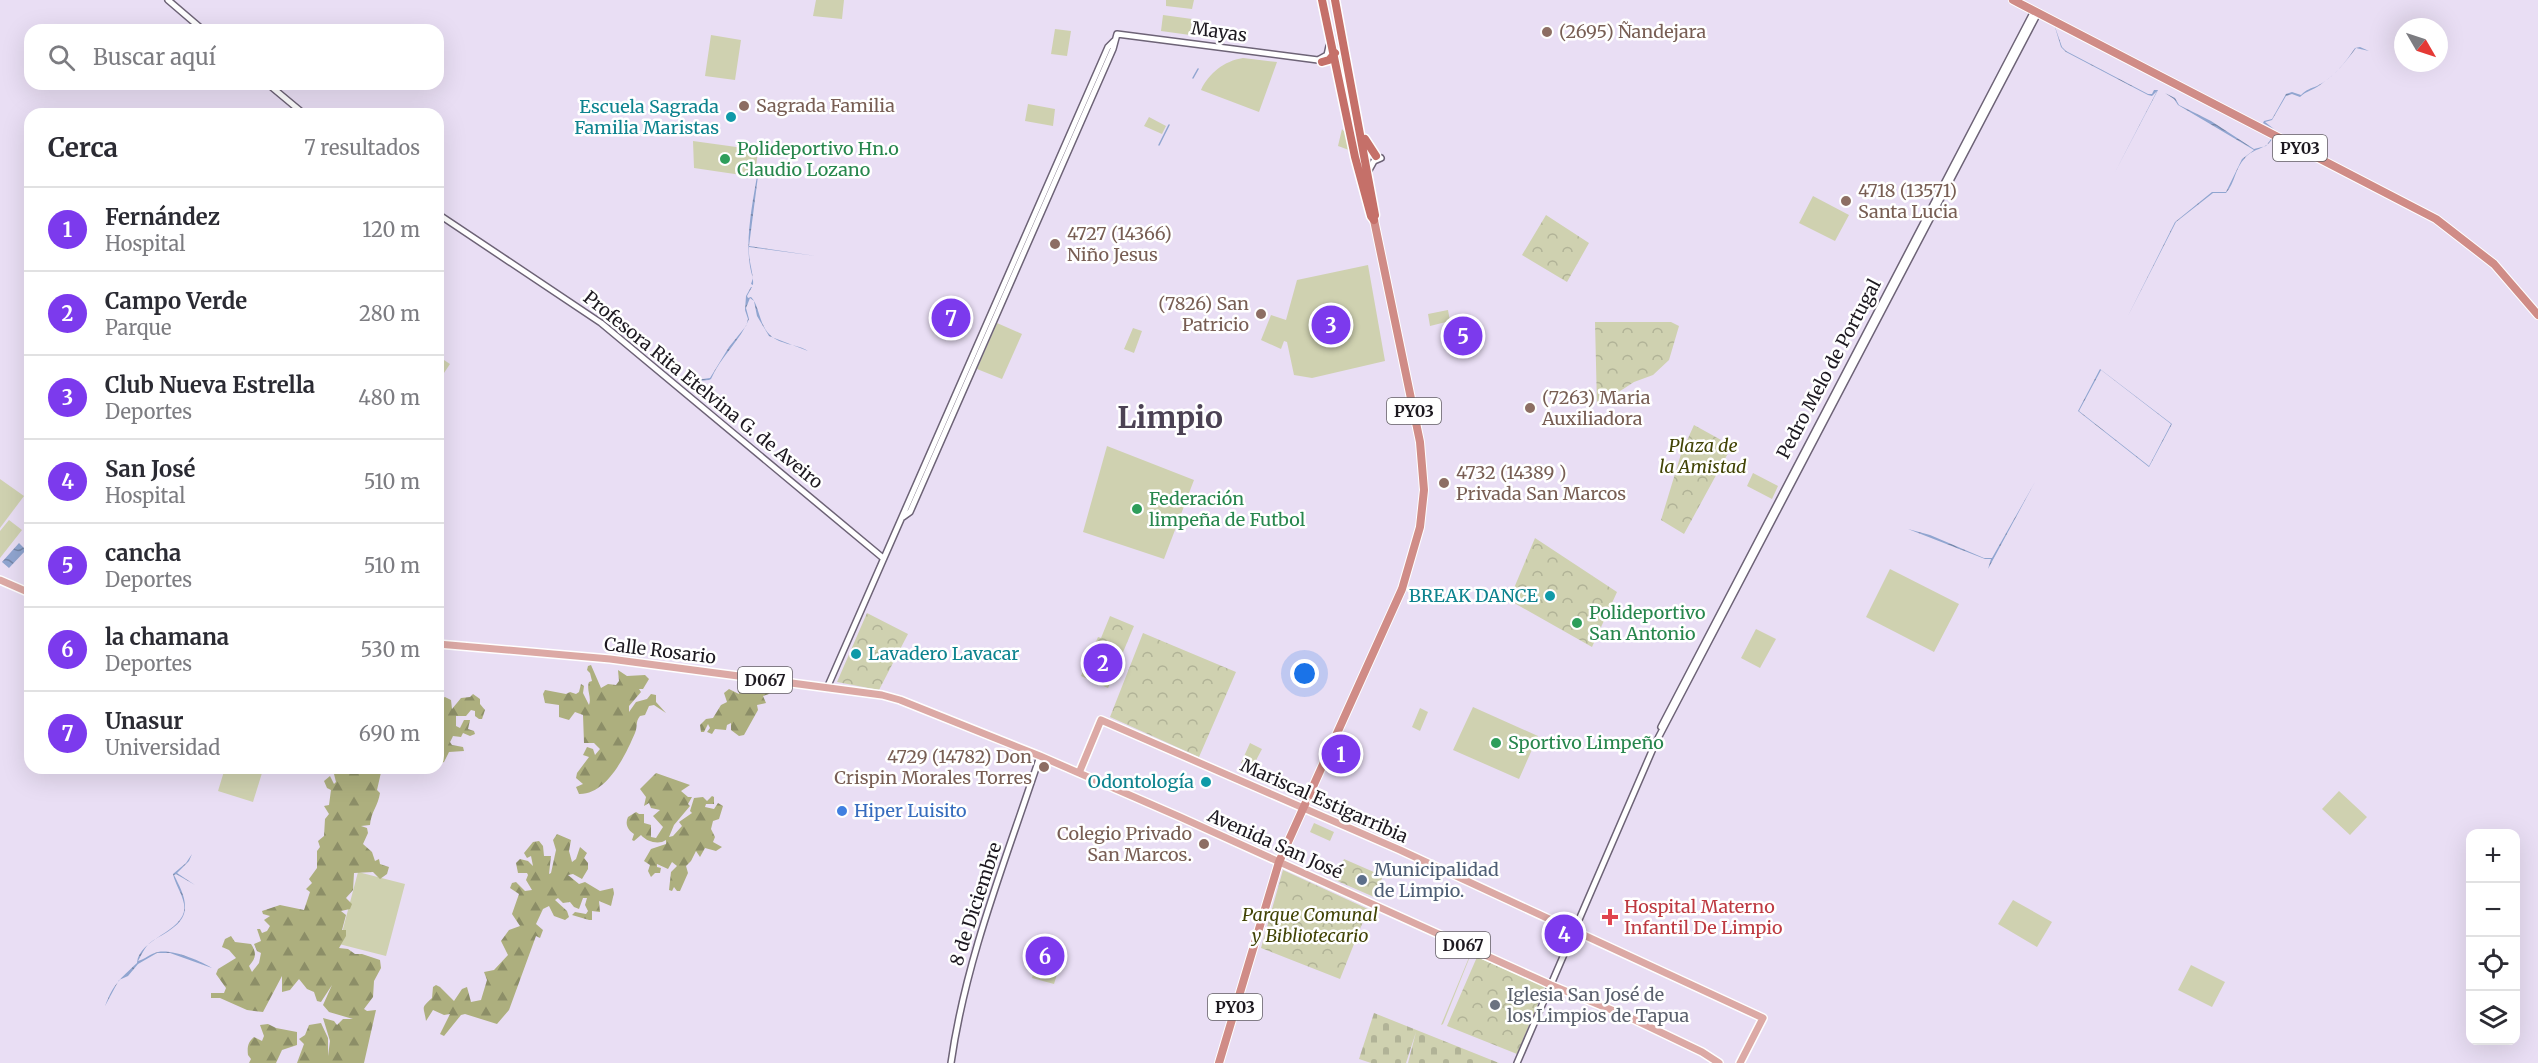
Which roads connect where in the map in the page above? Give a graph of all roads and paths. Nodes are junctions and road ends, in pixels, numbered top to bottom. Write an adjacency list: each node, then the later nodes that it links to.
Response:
1 (168, 0): 6 (street)
2 (1322, 0): 8 (highway, PY03)
3 (1335, 0): 7 (highway, PY03)
4 (2013, 0): 5 (highway, PY03)
5 (2036, 12): 20 (highway, PY03); 30 (street, Pedro Melo de Portugal)
6 (196, 24)
7 (1339, 27): 9 (highway); 13 (highway, PY03)
8 (1330, 34): 9 (highway, PY03); 10 (street)
9 (1334, 55): 10 (highway); 12 (highway, PY03)
10 (1320, 61): 12 (highway); 21 (street, Mayas)
11 (275, 90): 14 (street)
12 (1341, 91): 15 (street); 19 (highway, PY03)
13 (1353, 94): 15 (highway, PY03); 16 (highway)
14 (297, 108)
15 (1365, 151): 17 (highway, PY03)
16 (1378, 157): 17 (street)
17 (1368, 172): 19 (highway, PY03)
18 (444, 218): 21 (street, Profesora Rita Etelvina G. de Aveiro)
19 (1374, 220): 28 (highway, PY03)
20 (2538, 315)
21 (883, 558): 25 (street)
22 (0, 580): 23 (main road)
23 (24, 590)
24 (444, 645): 25 (main road, Calle Rosario / D067)
25 (827, 688): 26 (main road, Calle Rosario / D067)
26 (1041, 756): 27 (main road, Calle Rosario / D067); 32 (street, 8 de Diciembre)
27 (1079, 773): 28 (main road, Mariscal Estigarribia); 29 (main road, Avenida San José / D067)
28 (1303, 808): 29 (highway, PY03); 30 (main road, Mariscal Estigarribia)
29 (1279, 862): 31 (main road, Avenida San José / D067); 33 (highway, PY03)
30 (1575, 929): 31 (street, Pedro Melo de Portugal); 36 (main road, Mariscal Estigarribia)
31 (1551, 985): 34 (street, Pedro Melo de Portugal); 35 (main road, Avenida San José / D067)
32 (951, 1063)
33 (1219, 1063)
34 (1517, 1063)
35 (1719, 1063)
36 (1740, 1063)

